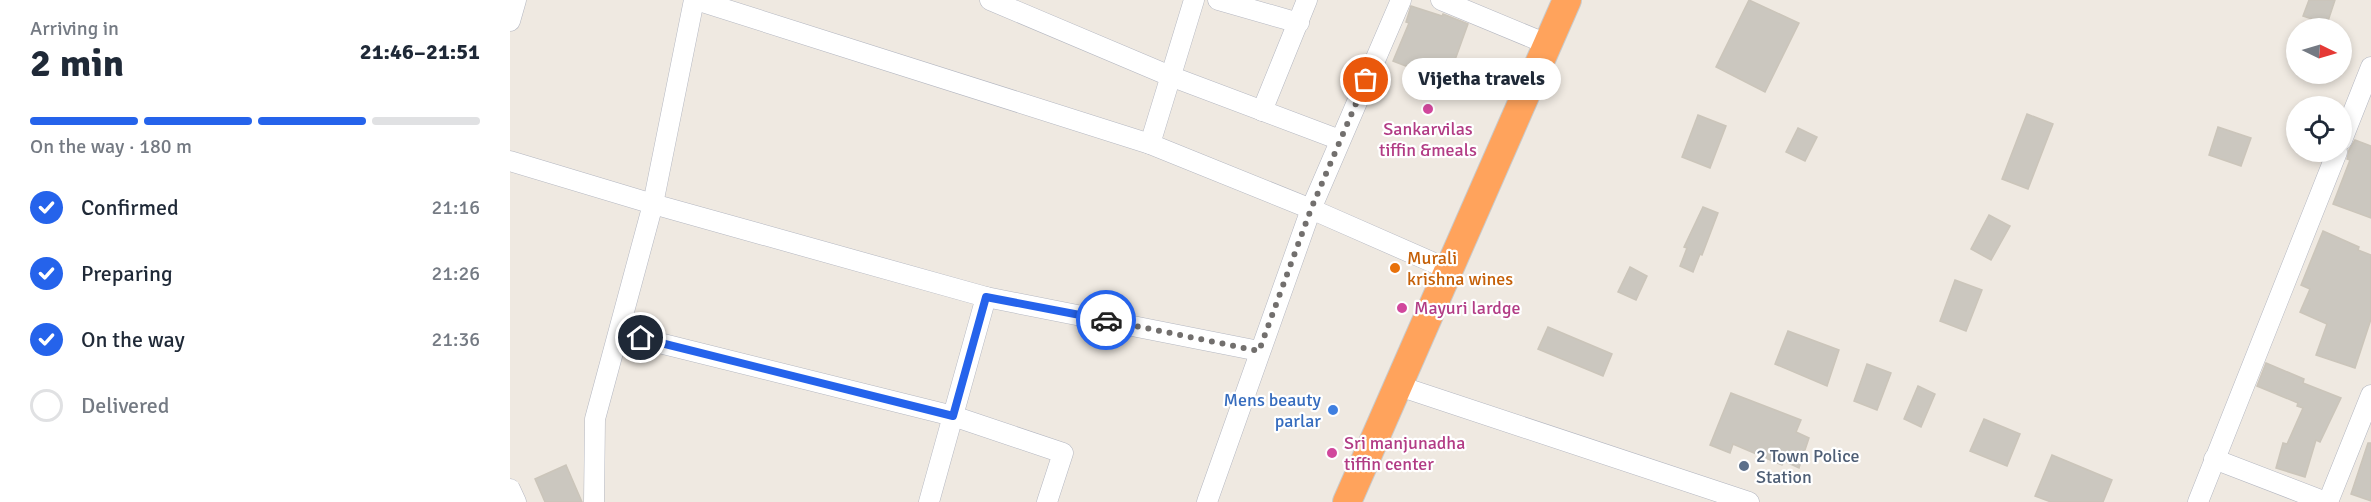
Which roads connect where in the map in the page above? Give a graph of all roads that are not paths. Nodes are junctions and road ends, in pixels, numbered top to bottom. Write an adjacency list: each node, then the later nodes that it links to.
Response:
1 (516, 0): 10 (street)
2 (695, 0): 19 (street); 22 (street)
3 (990, 0): 14 (street)
4 (1194, 0): 14 (street)
5 (1218, 0): 11 (street)
6 (1308, 0): 11 (street)
7 (1401, 0): 18 (street)
8 (1441, 0): 12 (street)
9 (1567, 0): 12 (highway)
10 (510, 21)
11 (1299, 23): 15 (street)
12 (1547, 44): 24 (highway)
13 (2371, 67): 16 (street)
14 (1170, 76): 15 (street); 19 (street)
15 (1262, 111): 18 (street)
16 (2362, 114): 17 (street)
17 (2352, 127)
18 (1340, 141): 23 (street)
19 (1150, 144): 23 (street)
20 (510, 161): 22 (street)
21 (2333, 162): 31 (street)
22 (653, 204): 25 (street); 26 (street)
23 (1311, 209): 24 (street); 27 (street)
24 (1450, 270): 28 (highway)
25 (986, 297): 27 (street); 30 (street)
26 (620, 333): 30 (street); 34 (street)
27 (1259, 351): 37 (street)
28 (1399, 386): 38 (highway); 39 (street)
29 (2371, 395): 41 (street)
30 (953, 416): 35 (street); 36 (street)
31 (2214, 459): 40 (street); 41 (street)
32 (510, 489): 33 (street)
33 (516, 502)
34 (594, 502)
35 (929, 502)
36 (1047, 502)
37 (1208, 502)
38 (1347, 502)
39 (1749, 502)
40 (2198, 502)
41 (2327, 502)

